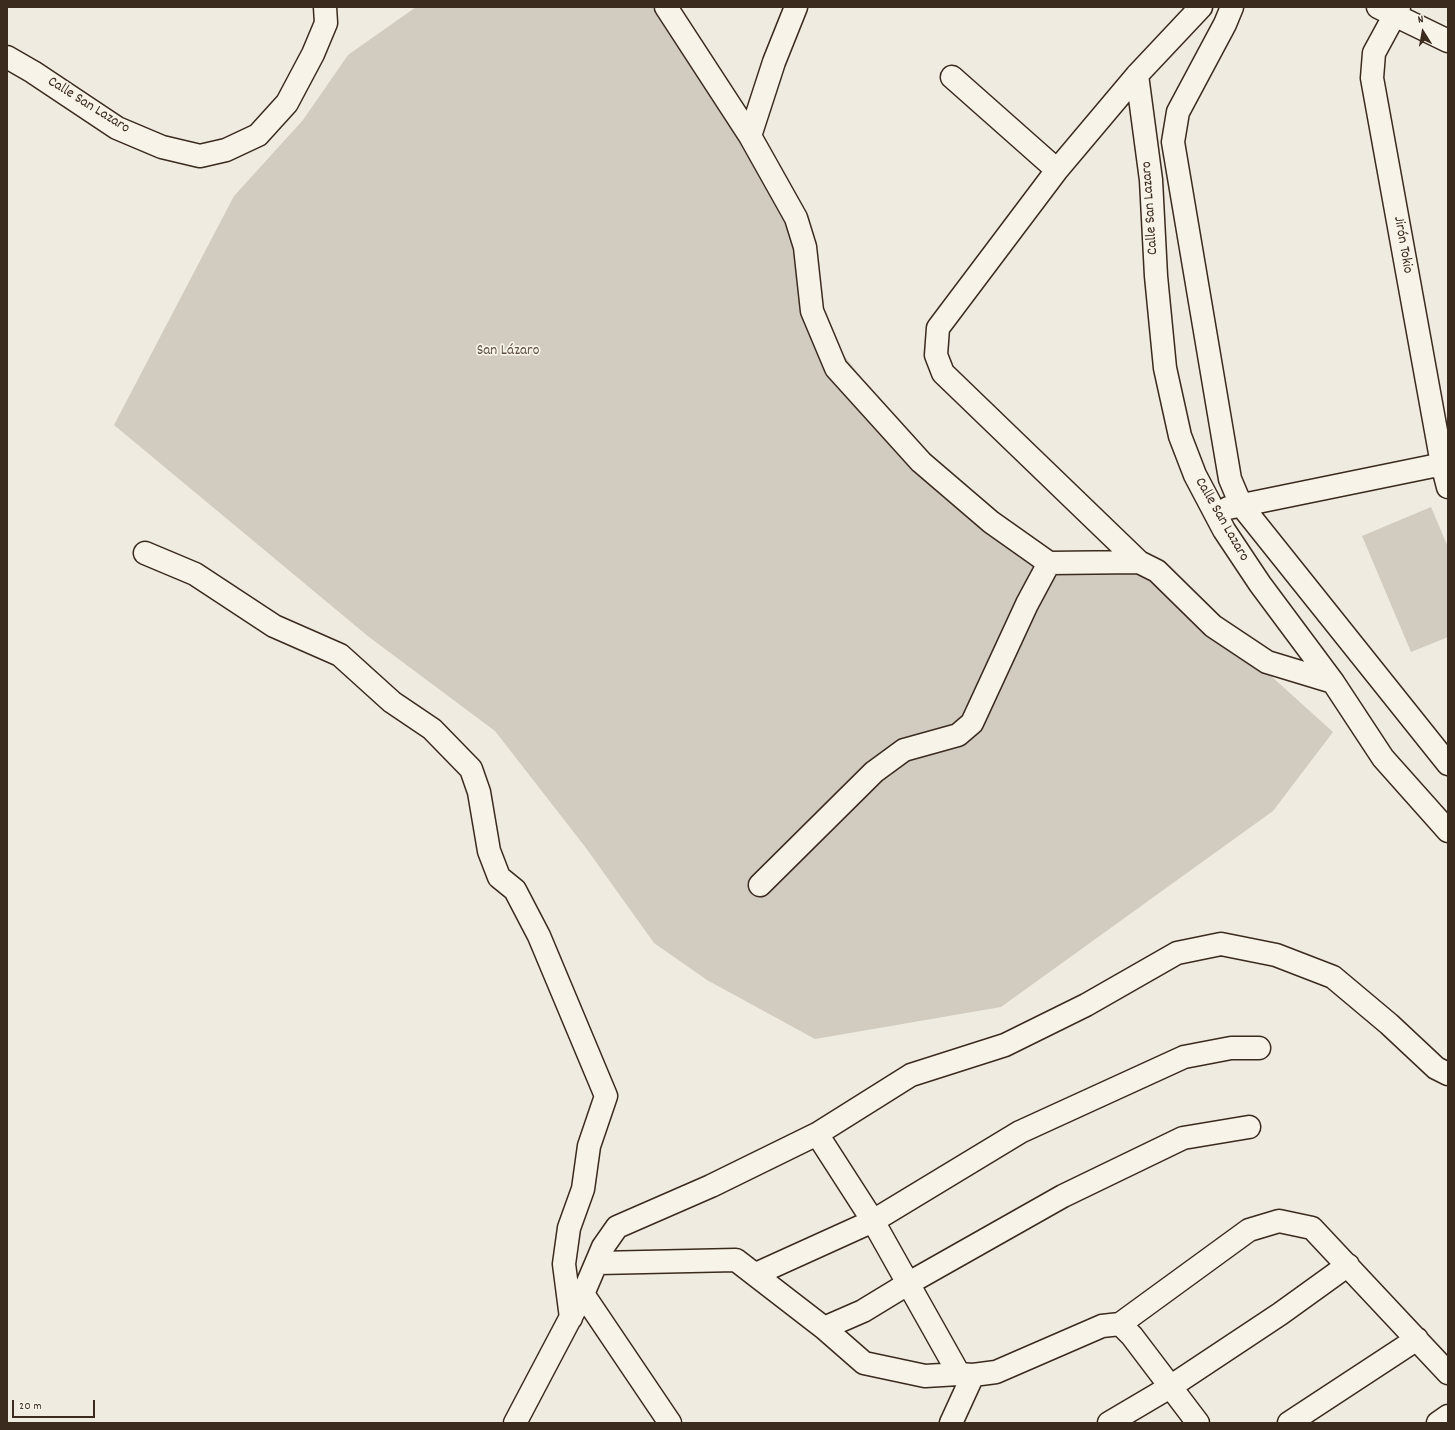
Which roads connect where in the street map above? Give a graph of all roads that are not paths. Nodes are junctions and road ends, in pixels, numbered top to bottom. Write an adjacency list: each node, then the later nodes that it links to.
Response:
1 (324, 7): 8 (street, Calle San Lazaro)
2 (666, 7): 11 (street)
3 (796, 7): 11 (street)
4 (1201, 7): 9 (street)
5 (1232, 7): 15 (street)
6 (1390, 10): 7 (street); 13 (street, Jirón Tokio)
7 (1448, 41)
8 (7, 57)
9 (1137, 75): 12 (street); 16 (street, Calle San Lazaro)
10 (952, 77): 12 (street)
11 (750, 136): 19 (street)
12 (1057, 170): 18 (street)
13 (1445, 463): 14 (street, Jirón Tokio); 15 (street)
14 (1448, 487)
15 (1241, 505): 16 (street); 21 (street)
16 (1213, 512): 20 (street, Calle San Lazaro)
17 (145, 553): 34 (street)
18 (1139, 562): 19 (street); 20 (street)
19 (1049, 563): 23 (street)
20 (1333, 682): 22 (street, Calle San Lazaro)
21 (1448, 764)
22 (1448, 831)
23 (760, 885)
24 (1259, 1048): 28 (street)
25 (1448, 1074): 27 (street)
26 (1249, 1127): 32 (street)
27 (817, 1134): 28 (street); 29 (street)
28 (873, 1221): 31 (street); 32 (street)
29 (598, 1263): 31 (street); 33 (street)
30 (1348, 1265): 35 (street); 37 (street); 40 (street)
31 (756, 1274): 36 (street)
32 (909, 1283): 36 (street); 38 (street)
33 (584, 1294): 34 (street); 43 (street)
34 (571, 1318): 42 (street)
35 (1120, 1324): 38 (street); 40 (street)
36 (824, 1328): 38 (street)
37 (1417, 1339): 39 (street); 47 (street)
38 (966, 1374): 44 (street)
39 (1448, 1374)
40 (1170, 1387): 45 (street); 46 (street)
41 (1448, 1416): 48 (street)
42 (515, 1423)
43 (670, 1423)
44 (950, 1423)
45 (1109, 1423)
46 (1198, 1423)
47 (1289, 1423)
48 (1438, 1423)

